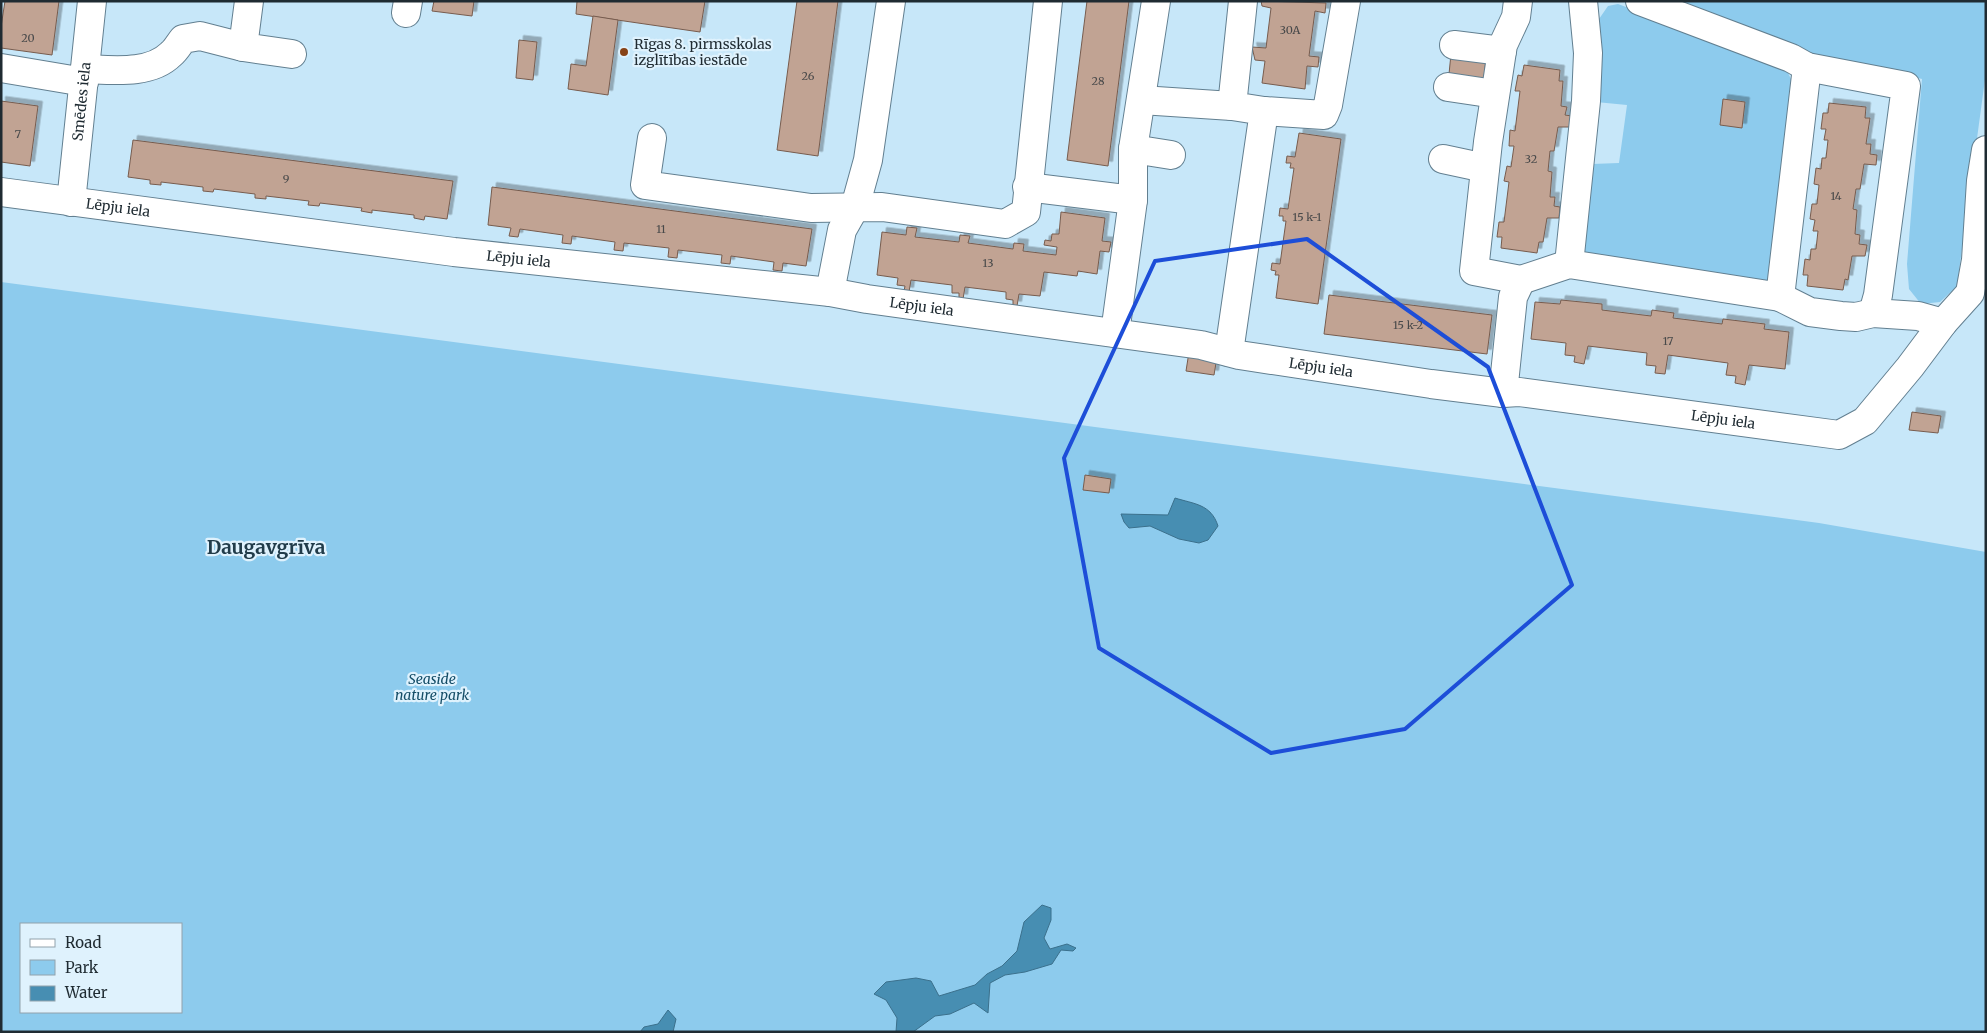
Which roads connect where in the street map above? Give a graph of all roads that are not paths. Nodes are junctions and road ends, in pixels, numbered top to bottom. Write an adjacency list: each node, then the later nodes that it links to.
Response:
1 (92, 1): 17 (street, Smēdes iela)
2 (249, 1): 12 (street)
3 (891, 1): 34 (street)
4 (1048, 1): 30 (street)
5 (1156, 1): 20 (street)
6 (1243, 1): 21 (street)
7 (1346, 1): 22 (street)
8 (1518, 1): 13 (street)
9 (1583, 1): 37 (street)
10 (1640, 1): 15 (street)
11 (1454, 45): 13 (street)
12 (242, 47): 14 (street); 17 (street)
13 (1502, 50): 19 (street)
14 (292, 54)
15 (1807, 67): 40 (street); 41 (street)
16 (1, 68): 17 (street)
17 (85, 75): 33 (street, Smēdes iela)
18 (1448, 87): 19 (street)
19 (1495, 94): 28 (street)
20 (1141, 100): 21 (street); 24 (street)
21 (1232, 106): 22 (street)
22 (1264, 111): 44 (street)
23 (652, 138): 34 (street)
24 (1134, 149): 26 (street); 32 (street)
25 (1986, 150): 29 (street)
26 (1171, 155)
27 (1443, 159): 28 (street)
28 (1485, 168): 38 (street)
29 (1984, 182): 35 (street)
30 (1027, 187): 32 (street); 34 (street)
31 (1, 192): 33 (street, Lēpju iela)
32 (1133, 200): 43 (street)
33 (71, 202): 39 (street, Lēpju iela)
34 (855, 207): 39 (street)
35 (1982, 229): 36 (street)
36 (1981, 260): 42 (street)
37 (1569, 264): 38 (street); 40 (street)
38 (1521, 280): 45 (street)
39 (830, 292): 43 (street, Lēpju iela)
40 (1780, 297): 41 (street)
41 (1873, 313): 42 (street)
42 (1943, 323): 45 (street, Lēpju iela)
43 (1115, 333): 44 (street, Lēpju iela)
44 (1230, 352): 45 (street, Lēpju iela)
45 (1503, 393)

